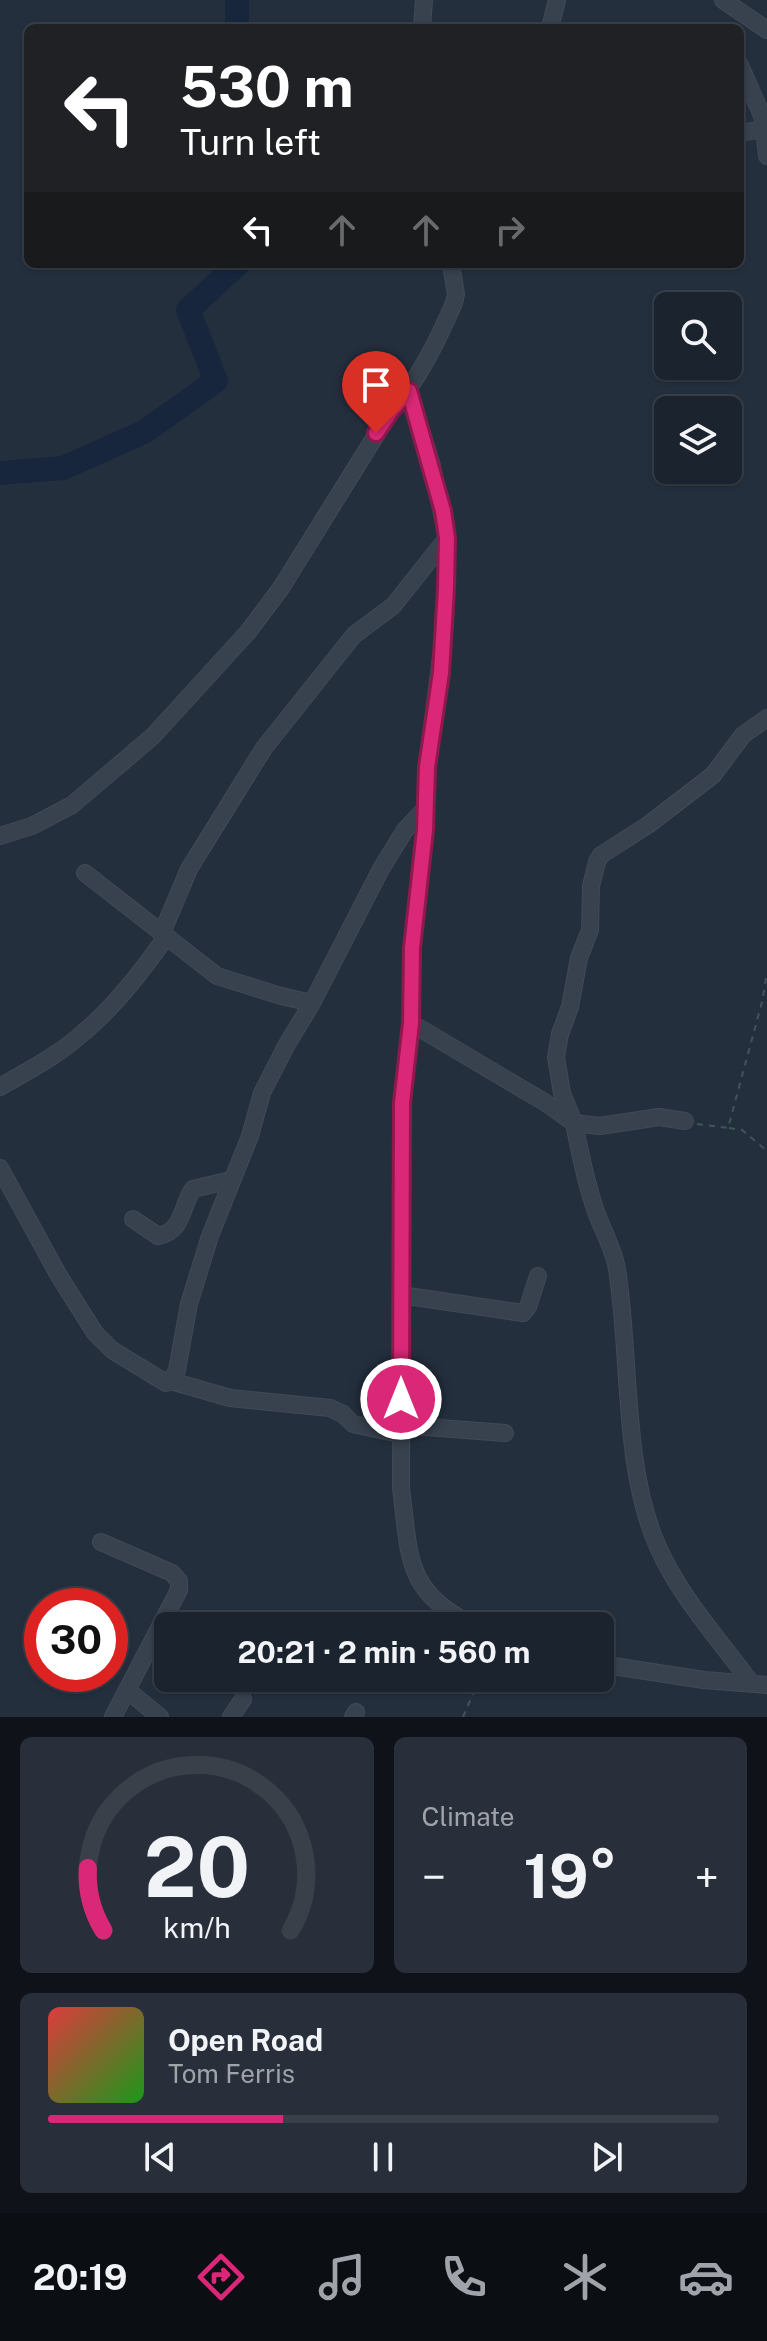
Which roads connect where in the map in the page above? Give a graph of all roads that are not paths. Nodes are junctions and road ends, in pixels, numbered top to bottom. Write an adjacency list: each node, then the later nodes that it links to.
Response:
1 (424, 0): 5 (street)
2 (557, 0): 6 (street)
3 (723, 0): 4 (street)
4 (742, 23): 7 (street)
5 (422, 24)
6 (551, 24)
7 (767, 30)
8 (744, 74): 9 (street)
9 (763, 129): 10 (street); 11 (street)
10 (744, 132)
11 (767, 156)
12 (452, 268): 13 (street)
13 (409, 391): 14 (street); 17 (street)
14 (447, 538): 16 (street); 19 (street)
15 (767, 718): 24 (street)
16 (425, 809): 20 (street); 21 (street)
17 (0, 836)
18 (85, 873): 19 (street)
19 (164, 935): 20 (street); 22 (street)
20 (312, 1003): 26 (street)
21 (411, 1023): 24 (street); 29 (street)
22 (0, 1087)
23 (685, 1121): 24 (street)
24 (574, 1123): 36 (street)
25 (0, 1168): 30 (street)
26 (231, 1180): 27 (street); 30 (street)
27 (133, 1219)
28 (538, 1276): 29 (street)
29 (401, 1295): 31 (street)
30 (171, 1381): 31 (street)
31 (400, 1430): 32 (street); 34 (street)
32 (505, 1433)
33 (101, 1542): 37 (street)
34 (446, 1612)
35 (614, 1666): 36 (street)
36 (759, 1684)
37 (128, 1688)
38 (128, 1691): 42 (street)
39 (126, 1692): 41 (street)
40 (243, 1699): 43 (street)
41 (113, 1717)
42 (160, 1717)
43 (231, 1717)

